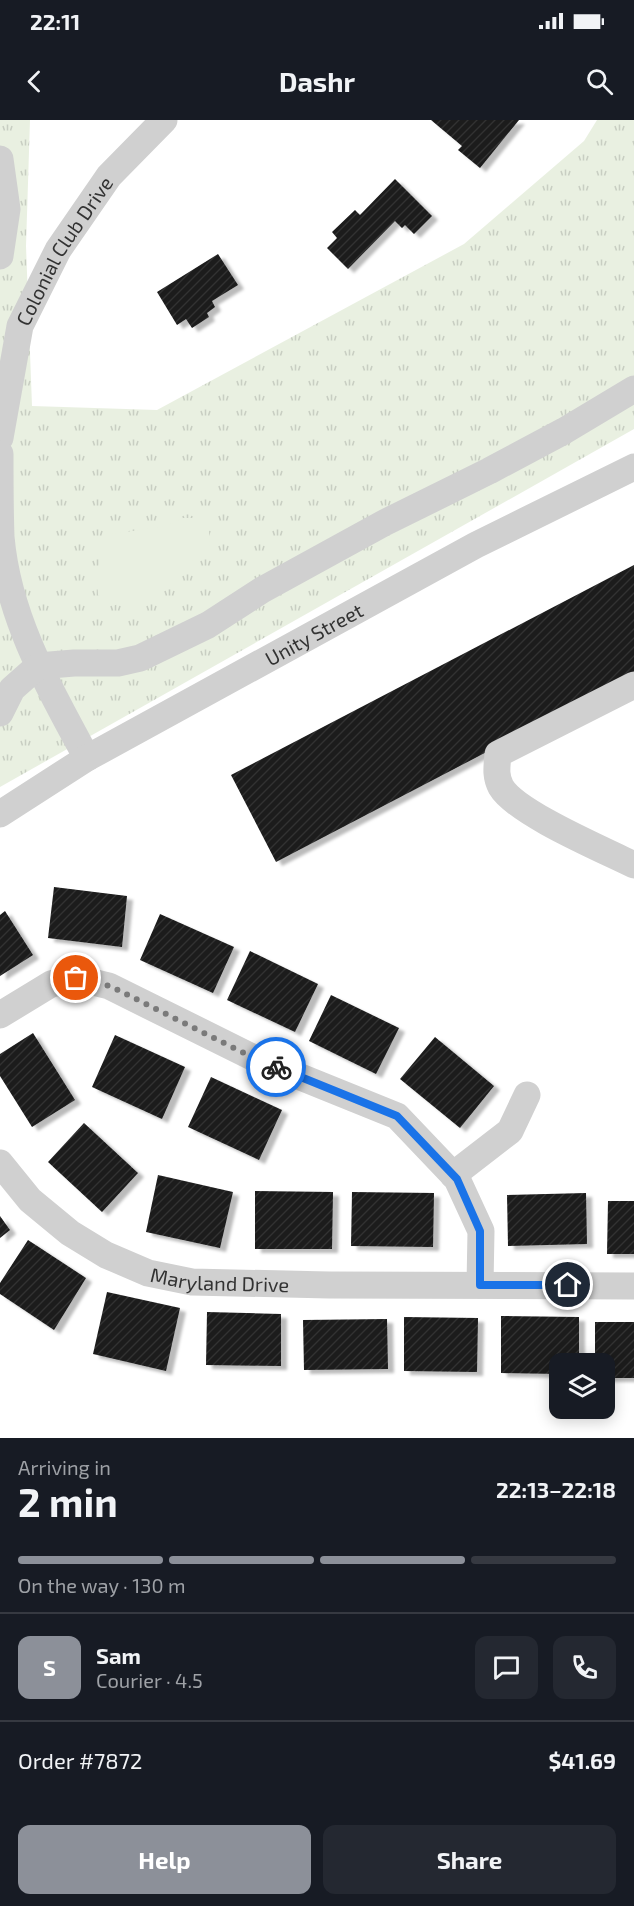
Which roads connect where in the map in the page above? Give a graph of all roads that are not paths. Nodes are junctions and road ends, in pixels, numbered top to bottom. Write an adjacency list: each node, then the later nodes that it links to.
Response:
1 (164, 120): 5 (street, Colonial Club Drive)
2 (0, 159): 3 (street)
3 (0, 256)
4 (634, 389): 8 (street)
5 (0, 438)
6 (0, 454): 8 (street)
7 (634, 467): 11 (street, Unity Street)
8 (38, 666): 10 (street); 11 (street)
9 (634, 685): 13 (street)
10 (0, 713)
11 (87, 758): 12 (street, Unity Street)
12 (0, 814)
13 (634, 865)
14 (0, 1015): 17 (street)
15 (527, 1095): 17 (street)
16 (0, 1162): 18 (street, Maryland Drive)
17 (453, 1175): 18 (street)
18 (480, 1285): 19 (street, Maryland Drive)
19 (634, 1286)

